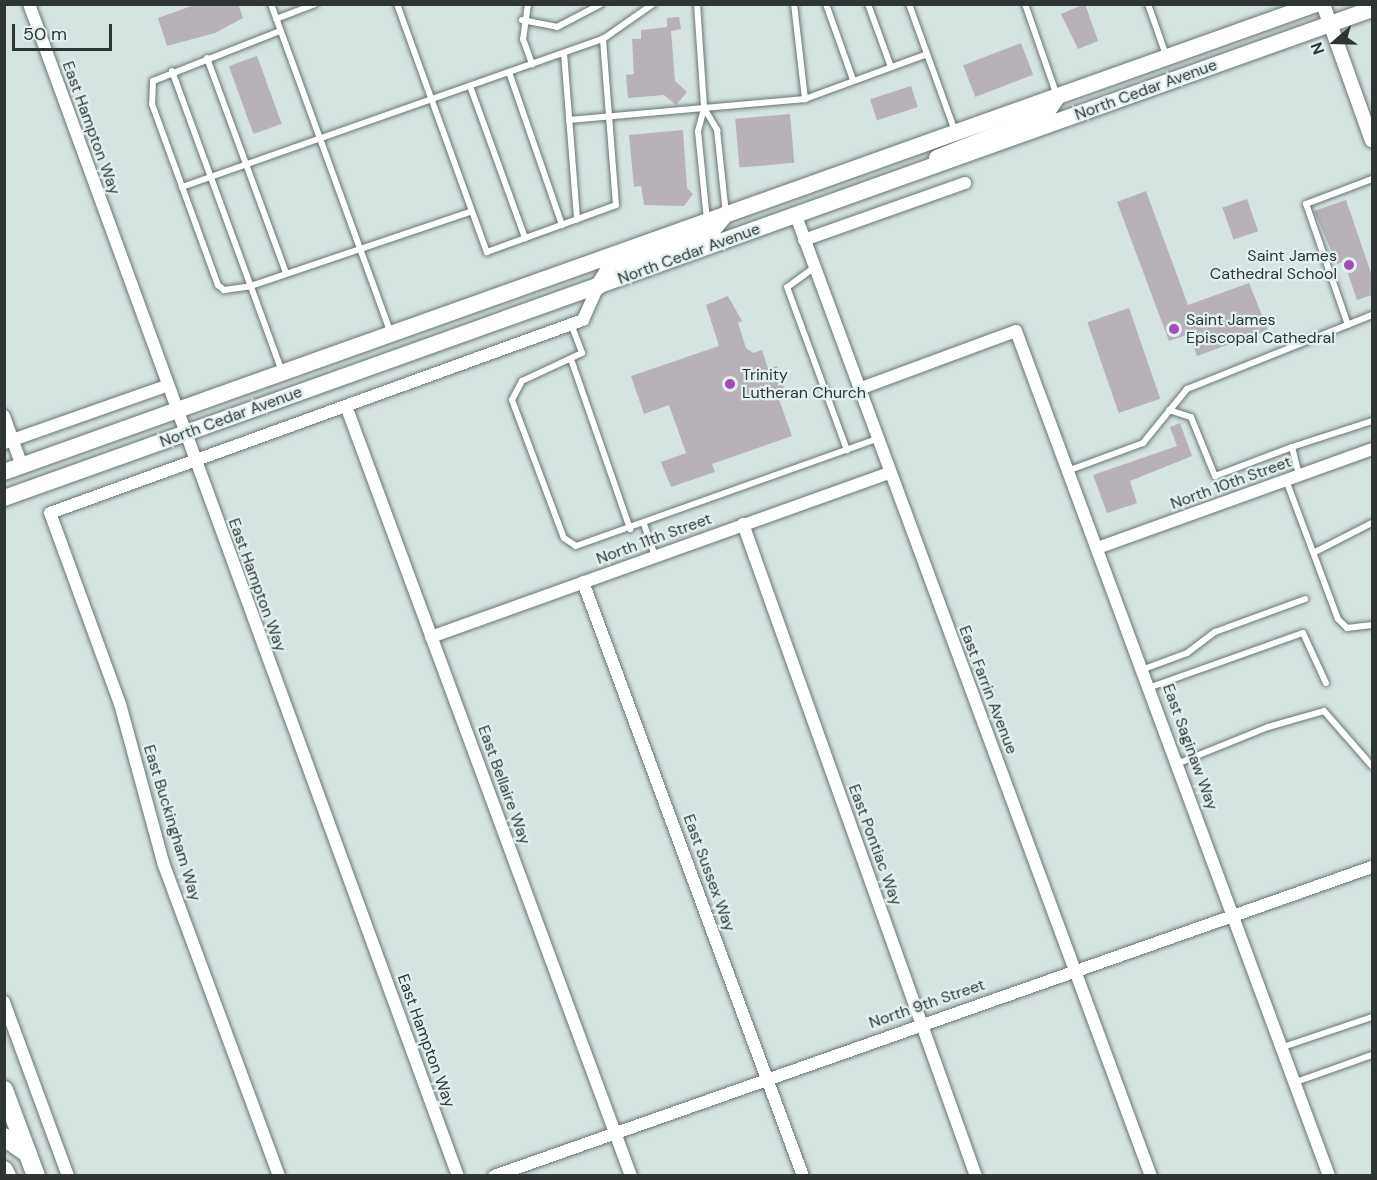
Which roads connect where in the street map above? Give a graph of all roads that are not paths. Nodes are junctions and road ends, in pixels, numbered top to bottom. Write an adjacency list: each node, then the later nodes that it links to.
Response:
1 (29, 4): 68 (street, East Hampton Way)
2 (271, 4): 18 (lane)
3 (315, 4): 18 (lane)
4 (397, 4): 35 (lane)
5 (528, 4): 19 (lane)
6 (601, 4): 19 (lane)
7 (653, 4): 22 (lane)
8 (697, 4): 36 (lane)
9 (794, 4): 34 (lane)
10 (825, 4): 31 (lane)
11 (868, 4): 28 (lane)
12 (909, 4): 24 (lane)
13 (1025, 4): 33 (lane)
14 (1148, 4): 25 (lane)
15 (1316, 4): 25 (main road, North Cedar Avenue)
16 (1323, 4): 20 (street)
17 (1372, 9): 20 (main road, North Cedar Avenue)
18 (276, 19): 21 (lane)
19 (522, 20): 27 (lane)
20 (1330, 24): 41 (street); 44 (main road, North Cedar Avenue)
21 (280, 31): 26 (lane); 40 (lane)
22 (603, 39): 23 (lane); 37 (lane)
23 (564, 53): 27 (lane); 38 (lane)
24 (927, 54): 28 (lane); 39 (lane)
25 (1167, 57): 33 (main road, North Cedar Avenue)
26 (207, 58): 29 (lane); 43 (lane)
27 (532, 64): 30 (lane)
28 (891, 67): 31 (lane)
29 (172, 71): 45 (lane); 48 (lane)
30 (509, 72): 32 (lane); 54 (lane)
31 (853, 80): 34 (lane)
32 (470, 86): 35 (lane); 55 (lane)
33 (1058, 96): 39 (main road, North Cedar Avenue); 44 (main road)
34 (805, 99): 36 (lane)
35 (432, 100): 40 (lane); 49 (lane)
36 (704, 108): 37 (lane); 50 (lane); 53 (lane)
37 (609, 116): 38 (lane); 52 (lane)
38 (569, 120): 52 (lane)
39 (956, 133): 42 (main road, North Cedar Avenue)
40 (320, 139): 43 (lane); 57 (lane)
41 (1372, 141)
42 (906, 151): 50 (main road, North Cedar Avenue); 51 (main road)
43 (246, 164): 45 (lane); 59 (lane)
44 (929, 168): 51 (main road, North Cedar Avenue)
45 (211, 176): 48 (lane); 60 (lane)
46 (1372, 179): 64 (lane)
47 (965, 183): 56 (street)
48 (182, 187): 60 (lane)
49 (472, 211): 55 (lane); 57 (lane)
50 (726, 214): 53 (main road, North Cedar Avenue); 61 (main road)
51 (796, 216): 56 (street, East Farrin Avenue); 61 (main road, North Cedar Avenue)
52 (577, 219): 54 (lane)
53 (707, 222): 65 (main road, North Cedar Avenue)
54 (562, 225): 55 (lane)
55 (525, 238)
56 (804, 240): 58 (street, East Farrin Avenue)
57 (359, 250): 59 (lane); 65 (lane)
58 (814, 267): 69 (street, East Farrin Avenue); 80 (lane)
59 (286, 273): 60 (lane)
60 (251, 286): 67 (lane)
61 (598, 286): 63 (street); 75 (main road, North Cedar Avenue)
62 (1372, 315): 64 (lane)
63 (577, 322): 66 (lane); 70 (street)
64 (1348, 325): 71 (lane)
65 (391, 334): 67 (main road, North Cedar Avenue)
66 (572, 362): 92 (lane); 92 (lane)
67 (282, 373): 72 (main road, North Cedar Avenue)
68 (166, 386): 72 (street, East Hampton Way); 77 (street)
69 (859, 389): 76 (street, East Farrin Avenue); 83 (street, East Saginaw Way)
70 (346, 406): 81 (street); 99 (street, East Bellaire Way)
71 (1170, 410): 78 (lane); 83 (lane)
72 (175, 411): 75 (street, East Hampton Way); 82 (main road, North Cedar Avenue)
73 (4, 416): 77 (street)
74 (1372, 421): 78 (lane)
75 (183, 434): 81 (street, East Hampton Way); 88 (main road, North Cedar Avenue)
76 (877, 439): 80 (lane); 85 (street, East Farrin Avenue)
77 (9, 442): 82 (street)
78 (1292, 447): 86 (lane)
79 (1372, 449): 86 (street, North 10th Street)
80 (847, 450): 89 (lane)
81 (193, 461): 123 (street, East Buckingham Way); 124 (street, East Hampton Way)
82 (22, 466): 84 (main road, North Cedar Avenue)
83 (1070, 470): 93 (street, East Saginaw Way)
84 (4, 472)
85 (889, 473): 90 (street, North 11th Street); 107 (street, East Farrin Avenue)
86 (1299, 476): 87 (street, North 10th Street)
87 (1286, 480): 93 (street, North 10th Street); 94 (lane)
88 (4, 498)
89 (644, 524): 92 (lane); 95 (lane)
90 (743, 524): 95 (street, North 11th Street); 110 (street, East Pontiac Way)
91 (1372, 524): 94 (lane)
92 (630, 529)
93 (1100, 547): 100 (street, East Saginaw Way)
94 (1315, 552): 98 (lane)
95 (655, 556): 96 (street, North 11th Street)
96 (583, 582): 99 (street, North 11th Street); 113 (street, East Sussex Way)
97 (1305, 599): 100 (lane)
98 (1372, 625)
99 (431, 638): 116 (street, East Bellaire Way)
100 (1144, 669): 102 (street, East Saginaw Way)
101 (1326, 683): 102 (lane)
102 (1151, 687): 103 (street, East Saginaw Way)
103 (1179, 764): 104 (lane); 106 (street, East Saginaw Way)
104 (1372, 766)
105 (1372, 867): 106 (street, North 9th Street)
106 (1234, 915): 107 (street, North 9th Street); 111 (street, East Saginaw Way)
107 (1076, 970): 110 (street, North 9th Street); 129 (street, East Farrin Avenue)
108 (4, 1002): 122 (street)
109 (1372, 1017): 111 (lane)
110 (921, 1024): 113 (street, North 9th Street); 128 (street, East Pontiac Way)
111 (1283, 1047): 114 (street, East Saginaw Way)
112 (1372, 1055): 114 (lane)
113 (769, 1079): 116 (street, North 9th Street); 127 (street, East Sussex Way)
114 (1296, 1082): 130 (street, East Saginaw Way)
115 (4, 1090): 118 (main road)
116 (615, 1132): 125 (street, North 9th Street); 126 (street, East Bellaire Way)
117 (4, 1137): 118 (main road)
118 (28, 1154): 121 (main road)
119 (4, 1170): 120 (main road)
120 (7, 1176)
121 (36, 1176)
122 (68, 1176)
123 (279, 1176)
124 (458, 1176)
125 (494, 1176)
126 (631, 1176)
127 (803, 1176)
128 (976, 1176)
129 (1150, 1176)
130 (1329, 1176)

